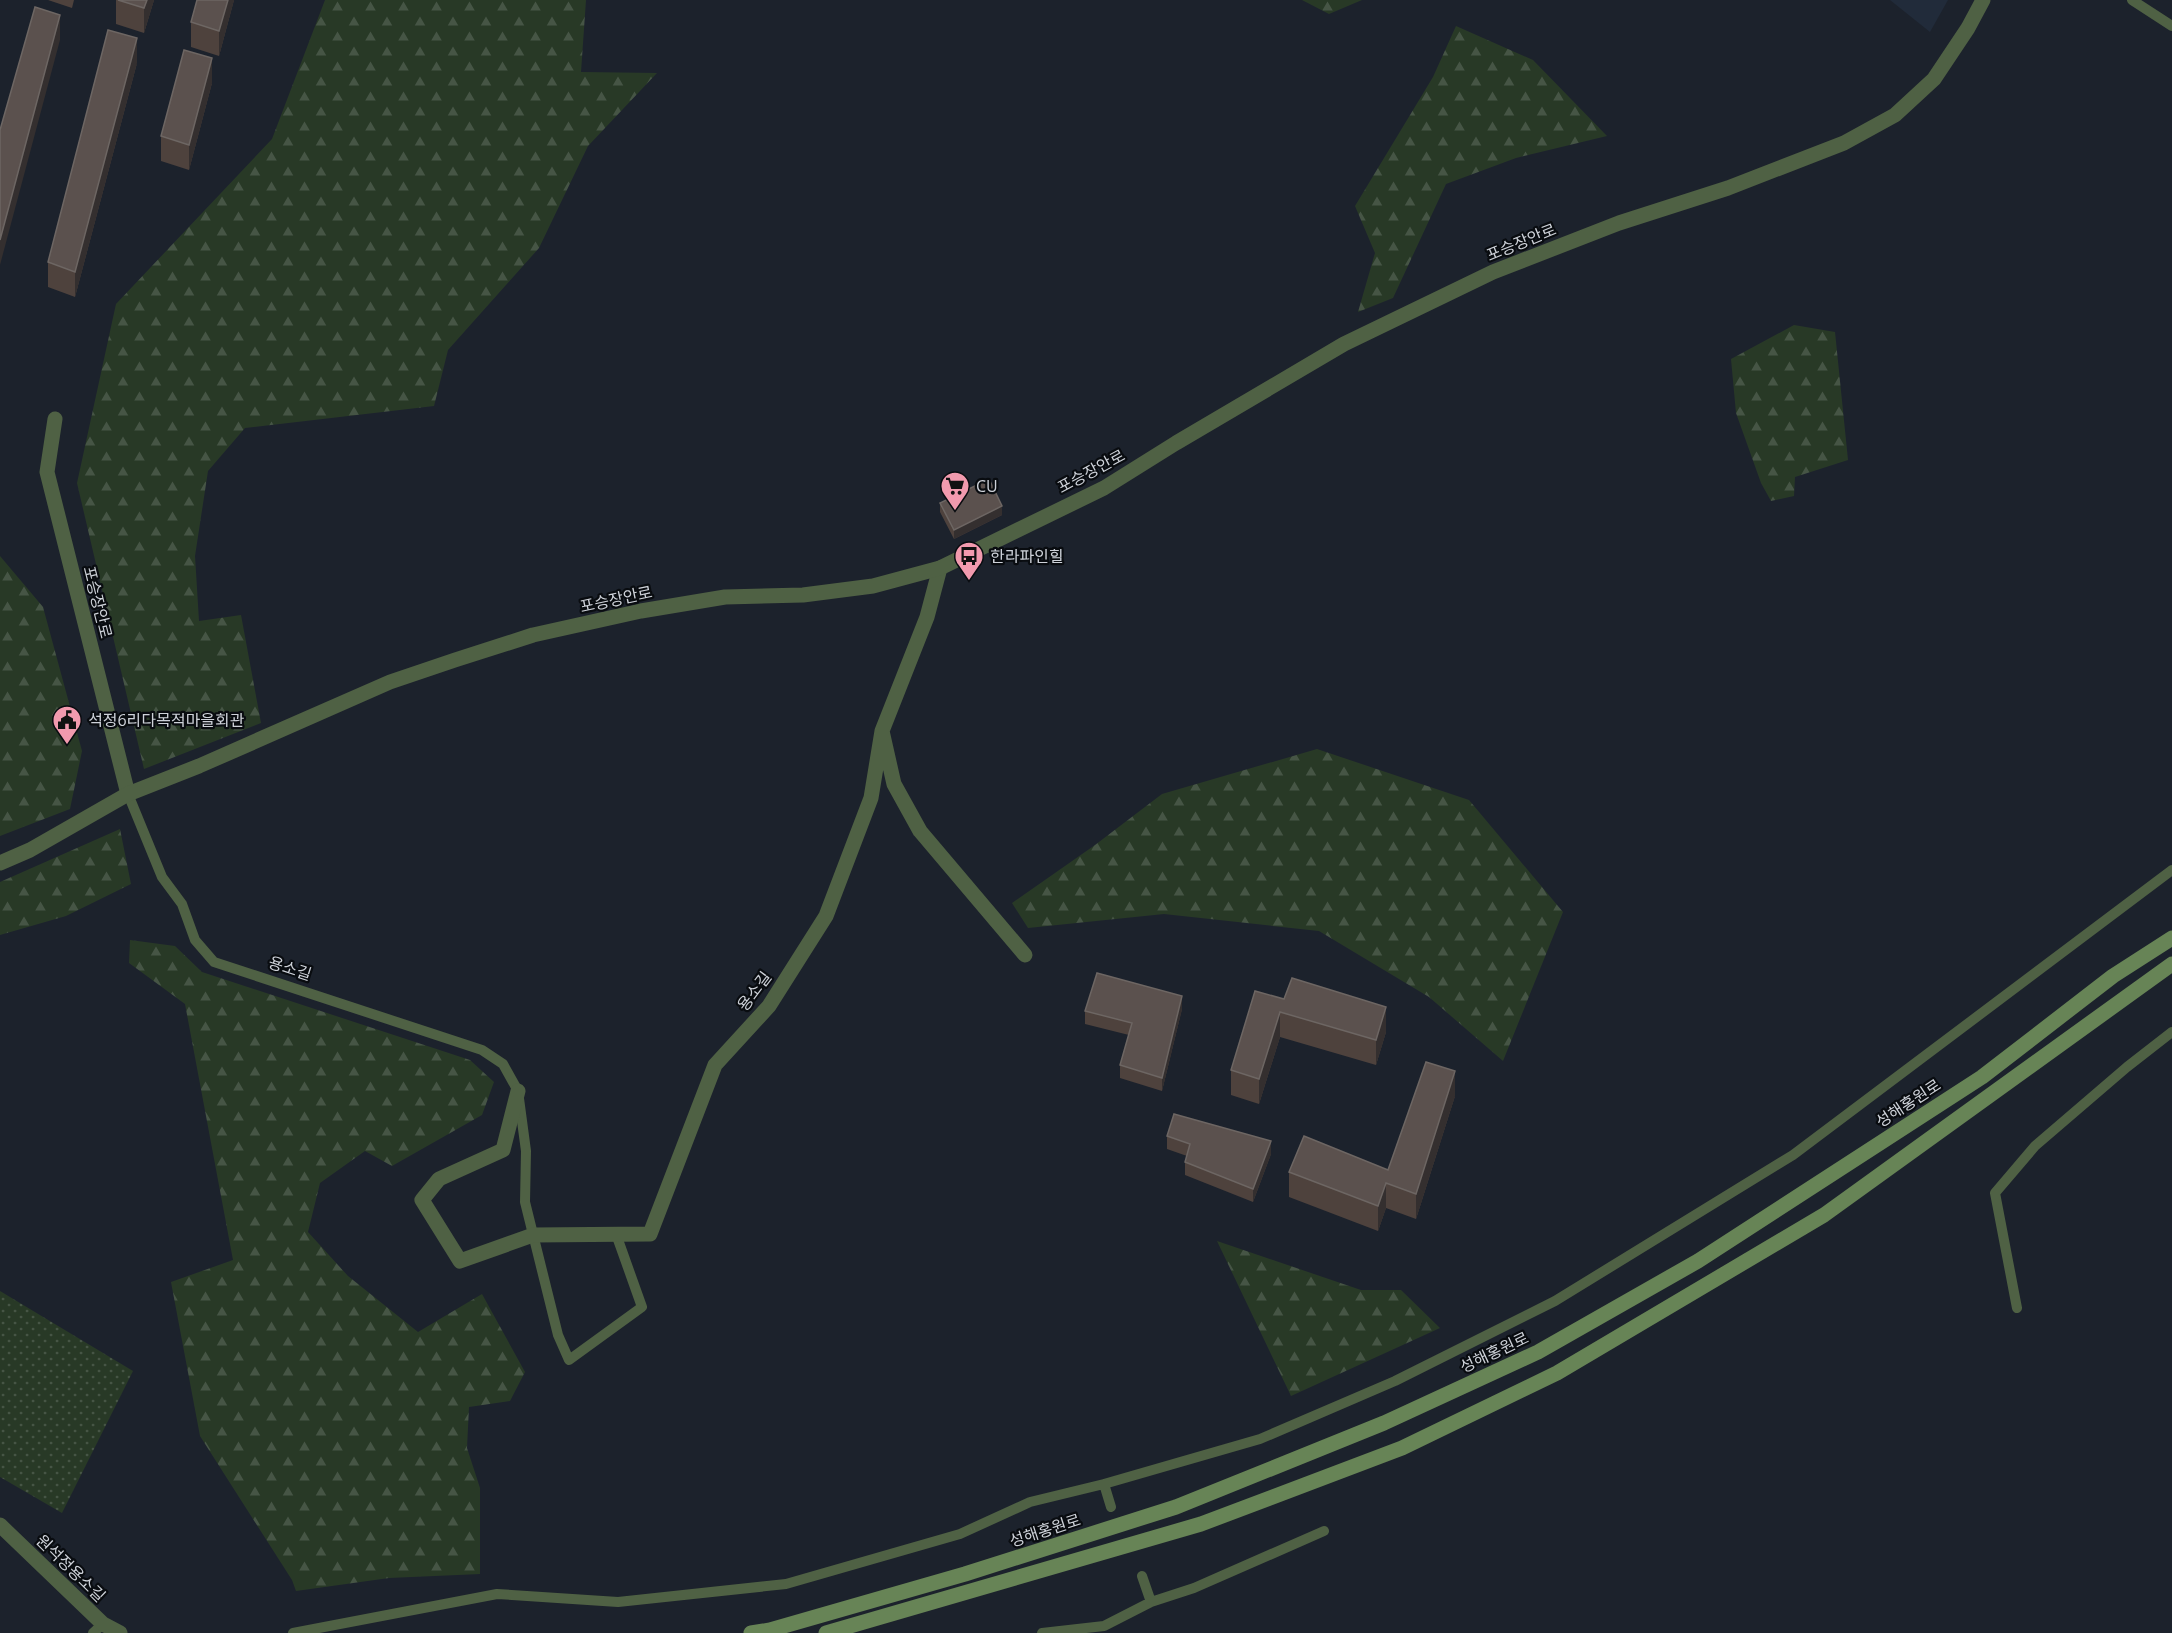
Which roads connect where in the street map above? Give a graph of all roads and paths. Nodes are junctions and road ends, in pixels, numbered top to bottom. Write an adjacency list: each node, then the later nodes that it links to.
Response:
1 (1983, 0): 5 (street, 포승장안로)
2 (2132, 0): 3 (lane)
3 (2172, 26)
4 (55, 419): 7 (street, 포승장안로)
5 (940, 568): 6 (street, 용소길); 7 (street, 포승장안로)
6 (882, 731): 11 (street); 15 (street, 용소길)
7 (128, 794): 8 (street, 포승장안로); 14 (lane, 용소길)
8 (0, 863)
9 (2172, 870): 18 (lane)
10 (2172, 938): 27 (main road, 성해홍원로)
11 (1025, 955)
12 (2172, 964): 28 (main road)
13 (2172, 1032): 17 (lane)
14 (518, 1092): 16 (lane, 용소길); 16 (street, 용소길)
15 (616, 1234): 16 (street, 용소길); 16 (lane, 용소길)
16 (533, 1235)
17 (2017, 1308)
18 (1104, 1484): 19 (lane); 26 (lane)
19 (1111, 1506)
20 (0, 1525): 24 (street, 원석정용소길)
21 (1324, 1531): 23 (lane)
22 (1142, 1576): 23 (lane)
23 (1151, 1602): 29 (lane)
24 (98, 1629): 25 (street, 원석정용소길)
25 (120, 1633)
26 (293, 1633)
27 (751, 1633)
28 (826, 1633)
29 (1042, 1633)

